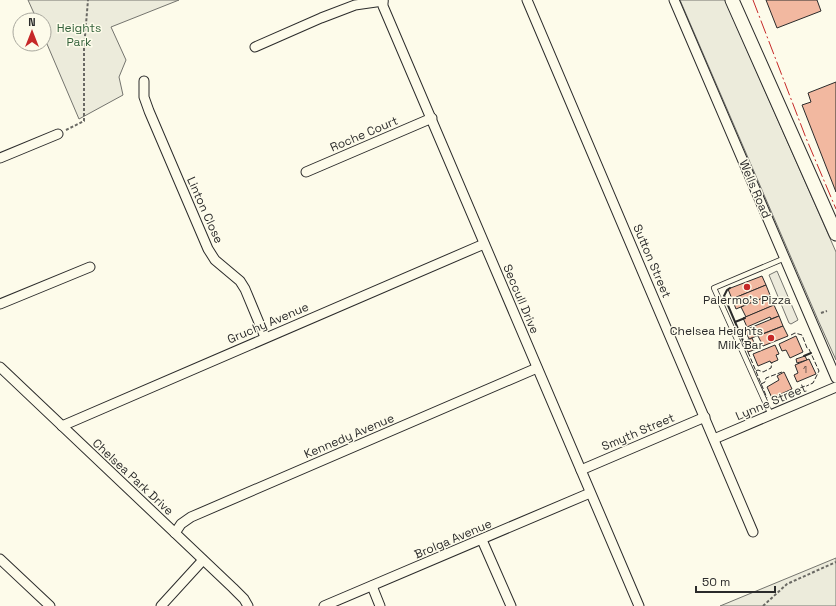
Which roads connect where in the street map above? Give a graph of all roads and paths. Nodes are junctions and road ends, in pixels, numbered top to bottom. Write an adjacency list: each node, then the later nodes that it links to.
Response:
1 (88, 0): 9 (path)
2 (527, 0): 25 (street, Sutton Street)
3 (674, 0): 14 (street, Wells Road)
4 (732, 0): 12 (main road)
5 (383, 1): 6 (street); 8 (street, Seccull Drive)
6 (255, 47)
7 (144, 81): 19 (street, Linton Close)
8 (432, 118): 11 (street, Roche Court); 13 (street, Seccull Drive)
9 (58, 134): 10 (street)
10 (0, 158)
11 (306, 172)
12 (836, 234)
13 (484, 244): 19 (street, Gruchy Avenue); 21 (street, Seccull Drive)
14 (785, 258): 22 (street, Wells Road); 24 (lane)
15 (90, 267): 16 (street)
16 (0, 304)
17 (827, 311): 18 (path)
18 (821, 314)
19 (265, 338): 26 (street, Gruchy Avenue)
20 (0, 367): 26 (street, Chelsea Park Drive)
21 (537, 368): 28 (street, Seccull Drive); 30 (street, Kennedy Avenue)
22 (836, 378)
23 (836, 387): 24 (street, Lynne Street)
24 (771, 415): 27 (street, Lynne Street)
25 (705, 417): 27 (street, Sutton Street); 28 (street, Smyth Street)
26 (62, 426): 30 (street, Chelsea Park Drive)
27 (714, 439): 31 (street, Sutton Street)
28 (581, 470): 29 (street, Seccull Drive)
29 (590, 492): 32 (street, Brolga Avenue); 43 (street, Seccull Drive)
30 (175, 532): 34 (street, Chelsea Park Drive)
31 (753, 532)
32 (482, 540): 36 (street, Brolga Avenue); 42 (street)
33 (0, 559): 37 (street)
34 (203, 560): 38 (street); 39 (street, Chelsea Park Drive)
35 (836, 562): 44 (path)
36 (372, 586): 40 (street, Brolga Avenue); 41 (street)
37 (50, 606)
38 (161, 606)
39 (248, 606)
40 (324, 606)
41 (380, 606)
42 (510, 606)
43 (639, 606)
44 (763, 606)

